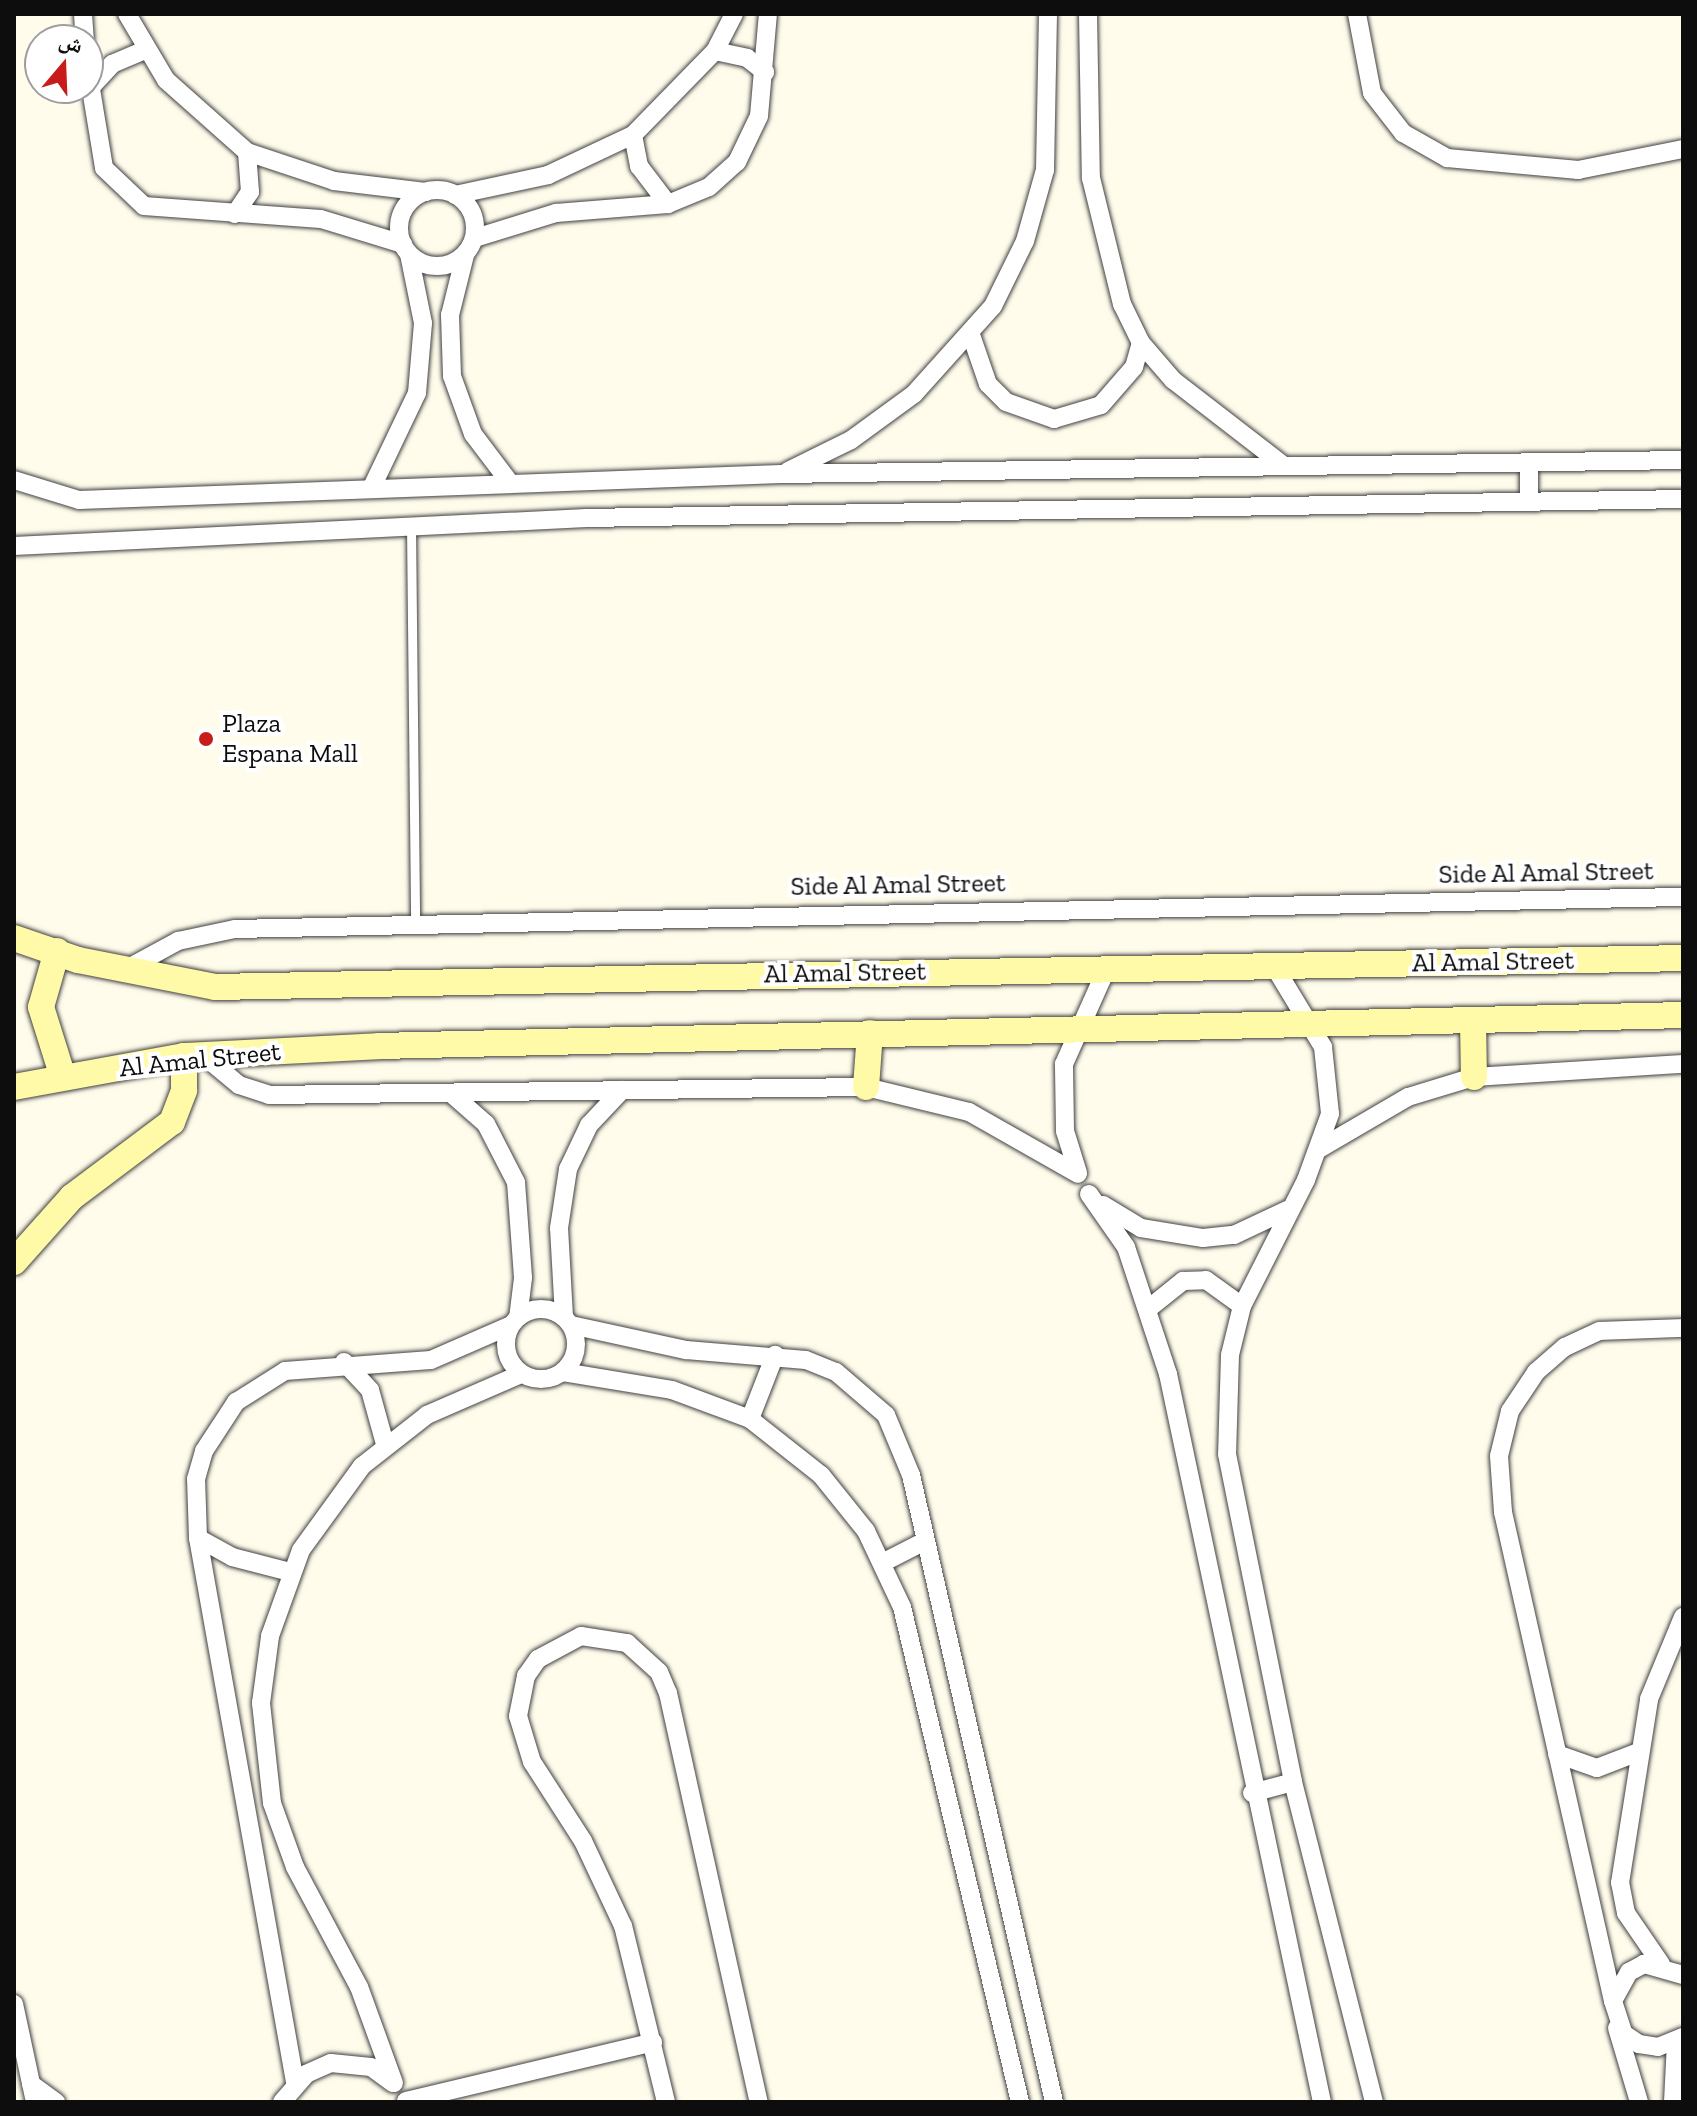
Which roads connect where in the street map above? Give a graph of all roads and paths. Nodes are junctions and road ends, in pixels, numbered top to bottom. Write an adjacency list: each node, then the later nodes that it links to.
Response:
1 (127, 14): 7 (street)
2 (734, 14): 8 (street)
3 (768, 14): 10 (street)
4 (1048, 14): 22 (street)
5 (1088, 14): 23 (street)
6 (1357, 14): 13 (street)
7 (143, 51): 9 (street); 14 (street)
8 (715, 51): 10 (street); 12 (street)
9 (104, 69)
10 (765, 72): 17 (street)
11 (92, 104): 18 (street)
12 (633, 135): 16 (street); 17 (street)
13 (1683, 149)
14 (247, 152): 15 (street); 18 (street)
15 (425, 192): 16 (street); 20 (street)
16 (455, 195): 19 (street)
17 (668, 204): 19 (street)
18 (235, 214): 20 (street)
19 (475, 238): 21 (street)
20 (406, 249): 21 (street); 30 (street)
21 (465, 255): 29 (street)
22 (971, 335): 23 (street); 27 (street)
23 (1141, 343): 26 (street)
24 (1683, 460): 25 (street)
25 (1529, 463): 26 (street); 32 (street)
26 (1285, 466): 27 (street)
27 (781, 474): 29 (street)
28 (14, 480): 30 (street)
29 (510, 483): 30 (street)
30 (372, 487)
31 (1683, 499): 32 (street)
32 (1529, 502): 33 (street)
33 (411, 526): 34 (street); 36 (lane)
34 (14, 546)
35 (1683, 897): 36 (street, Side Al Amal Street)
36 (415, 921): 42 (street, Side Al Amal Street)
37 (14, 938): 38 (main road, Al Amal Street)
38 (57, 951): 42 (main road, Al Amal Street); 50 (main road)
39 (1683, 958): 40 (main road, Al Amal Street)
40 (1274, 966): 41 (main road, Al Amal Street); 45 (street)
41 (1107, 968): 42 (main road, Al Amal Street); 46 (street)
42 (123, 971)
43 (1683, 1015): 44 (main road, Al Amal Street)
44 (1473, 1021): 45 (main road, Al Amal Street); 51 (main road)
45 (1314, 1026): 46 (main road, Al Amal Street); 56 (street)
46 (1076, 1030): 47 (main road, Al Amal Street); 57 (street)
47 (870, 1033): 48 (main road, Al Amal Street); 53 (main road)
48 (194, 1055): 50 (main road, Al Amal Street); 55 (street); 60 (main road)
49 (1683, 1064): 51 (street)
50 (63, 1077): 52 (main road, Al Amal Street)
51 (1474, 1077): 56 (street)
52 (14, 1087)
53 (866, 1087): 54 (street); 57 (street)
54 (622, 1090): 55 (street); 64 (street)
55 (453, 1095): 63 (street)
56 (1319, 1149): 59 (street)
57 (1078, 1174): 58 (street)
58 (1089, 1194): 59 (street); 62 (street)
59 (1291, 1208): 61 (street)
60 (14, 1262)
61 (1242, 1306): 62 (street); 79 (street)
62 (1148, 1309): 80 (street)
63 (514, 1321): 64 (street); 67 (street); 69 (street)
64 (567, 1321): 66 (street); 68 (street)
65 (1683, 1328): 78 (street)
66 (775, 1355): 70 (street); 73 (street)
67 (344, 1362): 71 (street); 72 (street)
68 (563, 1372): 69 (street); 70 (street)
69 (521, 1374): 71 (street)
70 (750, 1419): 74 (street)
71 (385, 1444): 75 (street)
72 (198, 1538): 75 (street); 86 (street)
73 (923, 1542): 74 (street); 96 (street)
74 (884, 1562): 95 (street)
75 (290, 1572): 87 (street)
76 (1683, 1617): 77 (street)
77 (1636, 1753): 78 (street); 81 (street)
78 (1557, 1754): 83 (street)
79 (1293, 1782): 80 (street); 97 (street)
80 (1252, 1793): 89 (street)
81 (1676, 1969): 83 (street)
82 (14, 2004): 88 (street)
83 (1614, 2009): 84 (street); 98 (street)
84 (1680, 2039): 99 (street)
85 (653, 2042): 92 (street); 93 (street); 94 (street)
86 (295, 2082): 87 (street); 91 (street)
87 (394, 2083): 92 (street)
88 (33, 2093): 90 (street)
89 (1322, 2101)
90 (56, 2102)
91 (282, 2102)
92 (406, 2102)
93 (666, 2102)
94 (759, 2102)
95 (1020, 2102)
96 (1054, 2102)
97 (1374, 2102)
98 (1639, 2102)
99 (1673, 2102)

